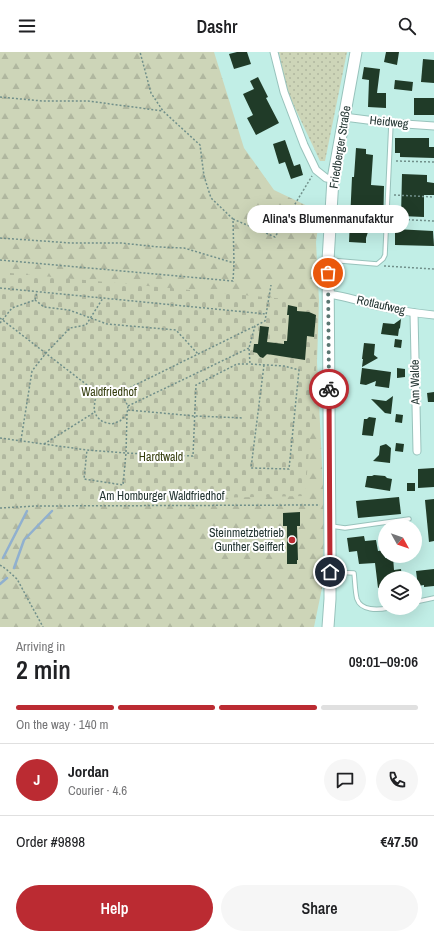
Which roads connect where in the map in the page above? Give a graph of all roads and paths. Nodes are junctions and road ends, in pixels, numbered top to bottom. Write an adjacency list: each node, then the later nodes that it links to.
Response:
1 (140, 52): 5 (path)
2 (274, 52): 11 (street)
3 (356, 52): 6 (street, Friedberger Straße)
4 (0, 97): 5 (path)
5 (163, 111): 15 (path)
6 (344, 117): 7 (street, Heidweg); 12 (street, Friedberger Straße)
7 (390, 123): 8 (street, Heidweg); 9 (lane)
8 (434, 126)
9 (389, 161): 10 (path); 13 (lane)
10 (434, 162)
11 (316, 170): 12 (street); 15 (path)
12 (333, 179): 20 (street, Friedberger Straße)
13 (388, 195): 14 (path); 16 (lane)
14 (434, 197)
15 (233, 219): 22 (path)
16 (386, 219): 17 (path); 21 (lane)
17 (434, 221)
18 (0, 238): 22 (path)
19 (0, 260): 22 (path)
20 (328, 260): 21 (lane); 27 (street, Friedberger Straße)
21 (380, 261): 23 (path)
22 (234, 263)
23 (434, 269)
24 (271, 285): 31 (path)
25 (0, 288): 26 (path)
26 (37, 292): 28 (path); 29 (path)
27 (328, 294): 30 (street, Rotlaufweg); 60 (street, Friedberger Straße)
28 (103, 298): 31 (path); 34 (path)
29 (35, 300): 34 (path); 35 (path)
30 (414, 313): 32 (street, Rotlaufweg); 55 (street, Am Walde)
31 (266, 314): 37 (path)
32 (434, 315)
33 (0, 318): 35 (path)
34 (90, 318): 39 (path); 40 (path)
35 (2, 320): 36 (path); 39 (path)
36 (0, 323)
37 (255, 326): 38 (path); 40 (path)
38 (249, 348): 41 (path); 45 (path)
39 (46, 353): 44 (path); 52 (path)
40 (198, 354): 43 (path)
41 (250, 364): 42 (path); 49 (path)
42 (264, 365): 42 (path)
43 (119, 394): 44 (path); 45 (path)
44 (100, 395): 47 (path)
45 (128, 406): 46 (path)
46 (128, 410): 48 (path); 49 (path)
47 (95, 412): 48 (path); 53 (path)
48 (127, 414): 56 (path)
49 (195, 416): 50 (path); 56 (path)
50 (243, 418)
51 (0, 438): 52 (path)
52 (21, 440): 53 (path)
53 (44, 444): 54 (path)
54 (87, 450): 56 (path); 56 (path)
55 (417, 451)
56 (126, 453)
57 (324, 505): 58 (path, Am Homburger Waldfriedhof)
58 (0, 508)
59 (378, 523): 60 (lane)
60 (330, 526): 62 (street, Friedberger Straße)
61 (0, 565): 66 (path)
62 (330, 572): 65 (lane); 67 (street, Friedberger Straße)
63 (434, 598): 64 (lane)
64 (422, 601)
65 (378, 609)
66 (43, 627)
67 (328, 627)

